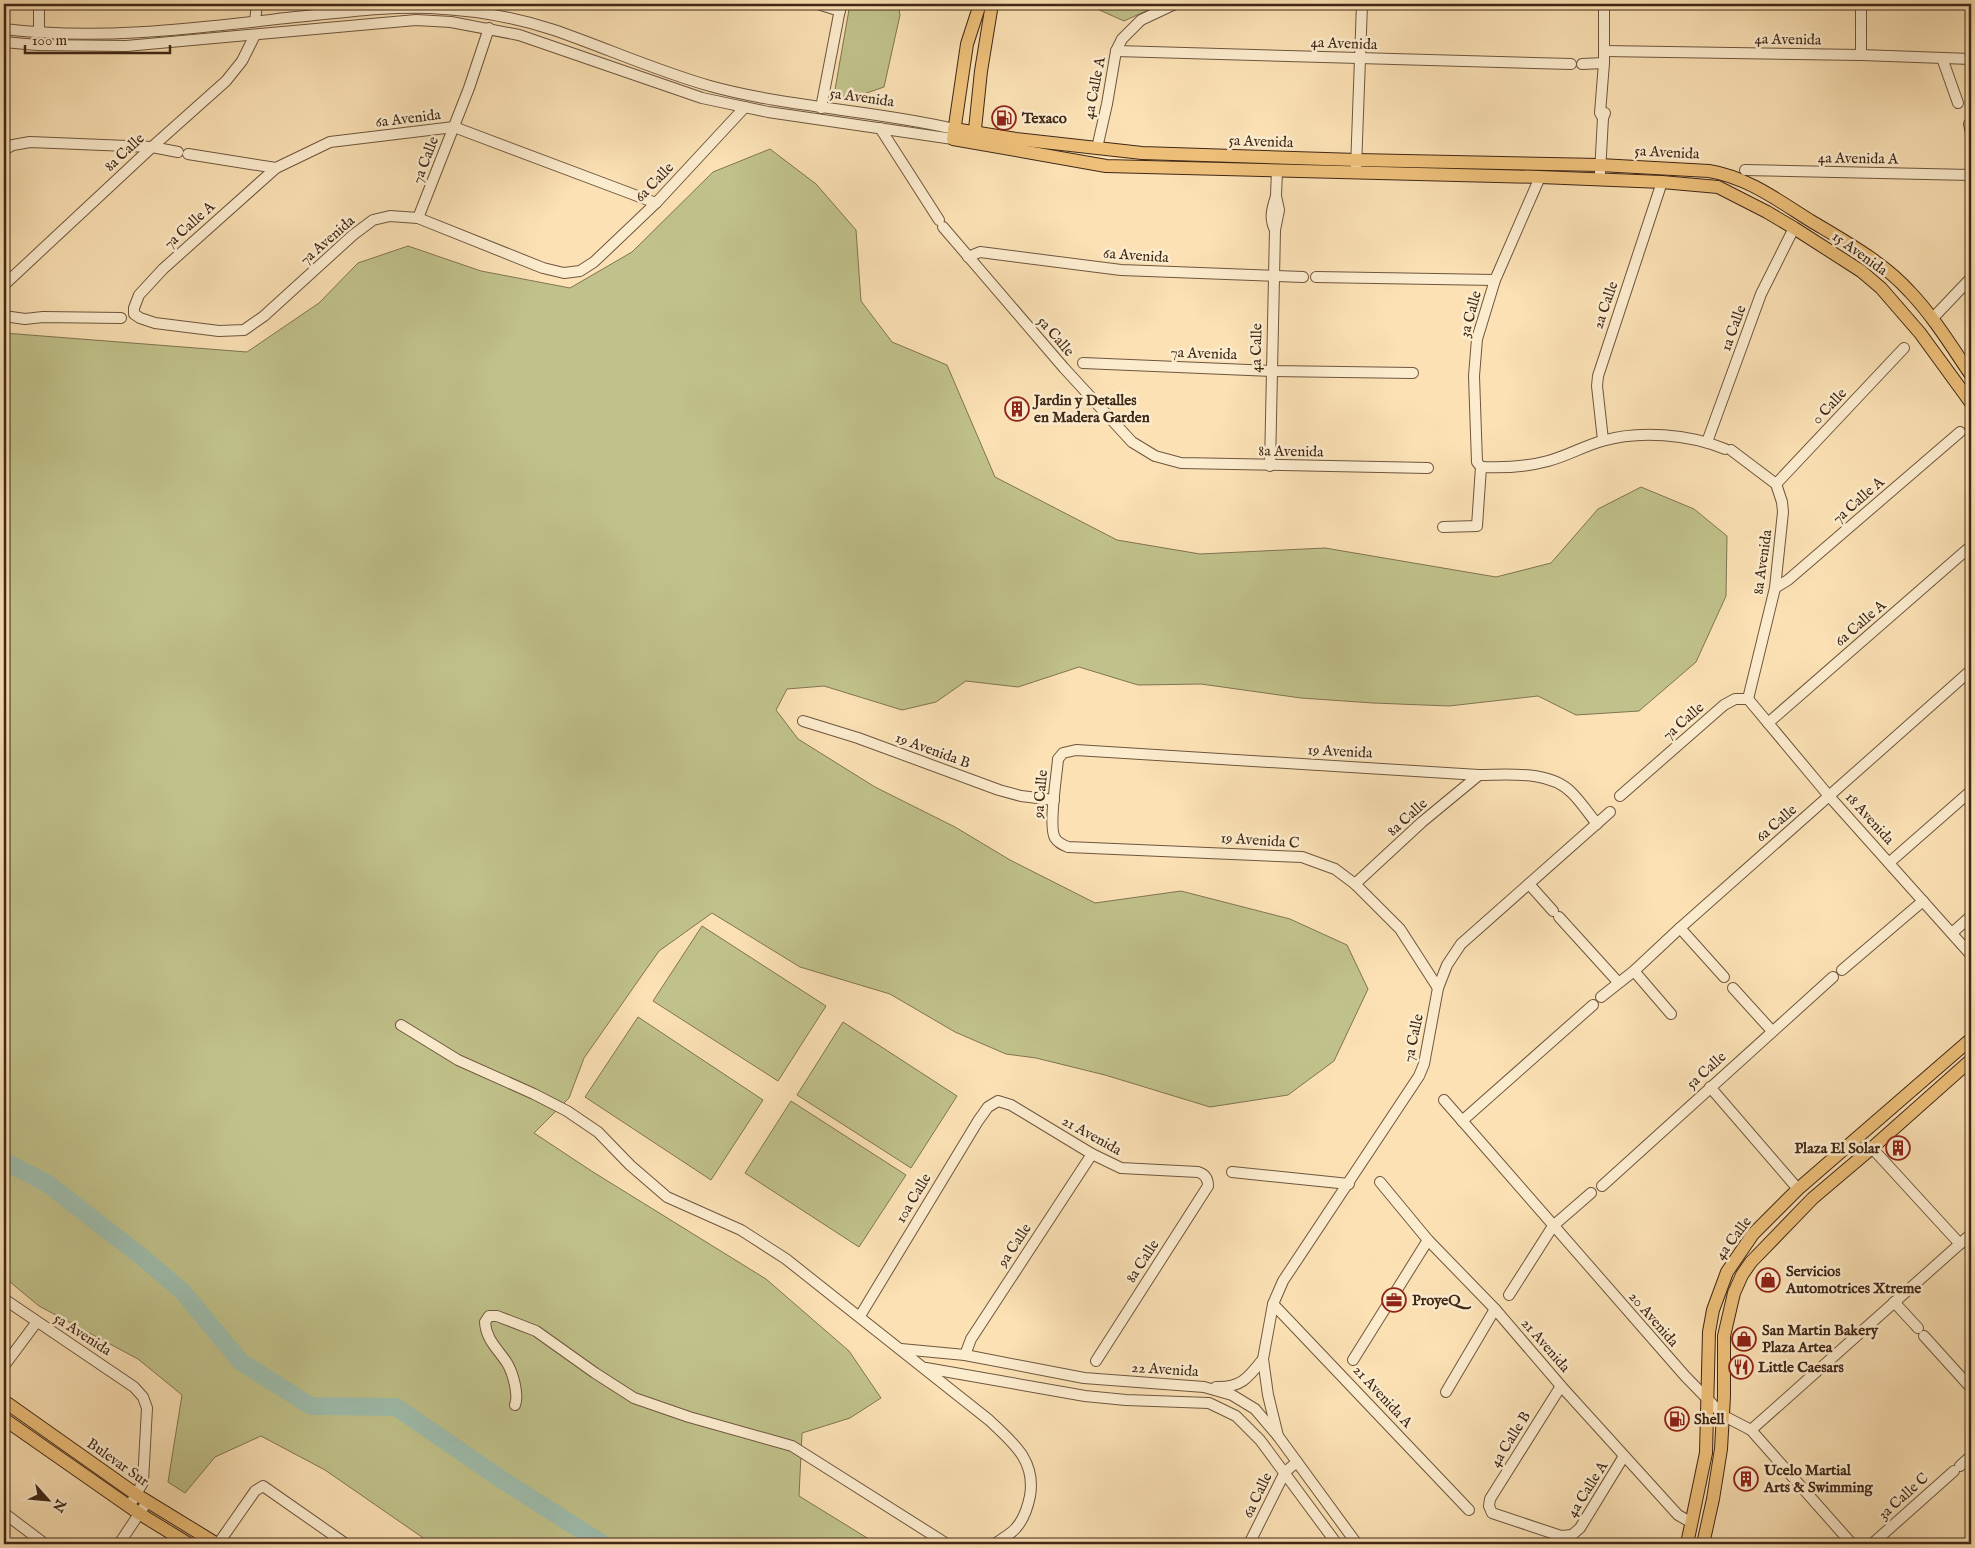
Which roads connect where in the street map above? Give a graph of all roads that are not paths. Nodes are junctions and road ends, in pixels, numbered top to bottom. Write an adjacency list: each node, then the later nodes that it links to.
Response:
1 (40, 4): 19 (street)
2 (257, 4): 15 (street)
3 (495, 4): 13 (street)
4 (818, 4): 12 (street)
5 (980, 4): 39 (main road)
6 (992, 4): 40 (main road)
7 (1175, 4): 23 (street, 4a Calle A)
8 (1362, 4): 27 (street)
9 (1604, 4): 24 (street)
10 (1861, 4): 25 (street)
11 (430, 8): 13 (street, 5a Avenida); 14 (street); 15 (street, 5a Avenida)
12 (840, 8): 36 (street)
13 (493, 15): 32 (street, 5a Avenida)
14 (430, 20): 17 (street, 5a Avenida); 20 (street, 5a Avenida)
15 (255, 21): 16 (street, 5a Avenida)
16 (201, 27): 19 (street, 5a Avenida); 21 (street)
17 (489, 28): 33 (street, 5a Avenida); 37 (street, 7a Calle)
18 (4, 29): 19 (street, 5a Avenida)
19 (39, 32)
20 (255, 35): 21 (street, 5a Avenida); 41 (street, 8a Calle)
21 (201, 41): 22 (street, 5a Avenida)
22 (4, 42)
23 (1116, 51): 27 (street, 4a Avenida); 43 (street, 4a Calle A)
24 (1604, 51): 25 (street, 4a Avenida); 29 (street)
25 (1860, 55): 26 (street, 4a Avenida)
26 (1942, 58): 28 (street, 4a Avenida); 34 (street)
27 (1360, 59): 30 (street, 4a Avenida); 45 (street)
28 (1971, 59)
29 (1604, 63): 31 (street); 44 (street)
30 (1571, 64)
31 (1582, 64)
32 (696, 82): 33 (street); 36 (street, 5a Avenida)
33 (694, 96): 35 (street, 5a Avenida)
34 (1958, 103)
35 (745, 107): 38 (street, 5a Avenida); 55 (street, 6a Calle)
36 (822, 108): 39 (street, 5a Avenida)
37 (454, 128): 46 (street, 6a Avenida); 55 (street, 6a Avenida); 56 (street, 7a Calle)
38 (880, 128): 39 (street, 5a Avenida); 58 (street, 5a Calle)
39 (954, 134): 40 (main road, 5a Avenida)
40 (974, 138): 43 (main road, 5a Avenida); 47 (main road, 5a Avenida)
41 (152, 147): 42 (street); 46 (street); 65 (street, 8a Calle)
42 (8, 148)
43 (1097, 148): 45 (main road, 5a Avenida)
44 (1600, 164): 45 (main road, 5a Avenida); 49 (main road, 5a Avenida); 52 (street)
45 (1356, 166): 47 (main road, 5a Avenida); 51 (main road, 5a Avenida)
46 (276, 168): 66 (street, 7a Calle A)
47 (1277, 170): 60 (street, 4a Calle)
48 (1745, 170): 50 (street, 4a Avenida A)
49 (1727, 174): 69 (main road, 15 Avenida)
50 (1971, 175)
51 (1540, 177): 52 (main road, 5a Avenida); 64 (street, 3a Calle)
52 (1600, 180): 53 (main road, 5a Avenida)
53 (1662, 182): 54 (main road, 5a Avenida); 77 (street, 2a Calle)
54 (1718, 187): 57 (main road, 15 Avenida)
55 (656, 204): 59 (street, 6a Calle)
56 (418, 218): 59 (street, 7a Avenida); 66 (street, 7a Avenida)
57 (1794, 228): 75 (main road, 15 Avenida); 78 (street, 1a Calle)
58 (968, 257): 60 (street, 6a Avenida); 79 (street, 5a Calle)
59 (580, 271)
60 (1274, 276): 61 (street, 6a Avenida); 72 (street, 4a Calle)
61 (1303, 276)
62 (1316, 277): 64 (street)
63 (1971, 278): 69 (street)
64 (1495, 280): 81 (street, 3a Calle)
65 (4, 284)
66 (134, 314)
67 (4, 316): 68 (street)
68 (121, 318)
69 (1932, 319): 74 (main road, 15 Avenida)
70 (1904, 348): 83 (street, 0 Calle)
71 (1083, 363): 72 (street, 7a Avenida)
72 (1272, 371): 73 (street, 7a Avenida); 80 (street, 4a Calle)
73 (1413, 373)
74 (1971, 375)
75 (1971, 403)
76 (1960, 432): 86 (street, 7a Calle A)
77 (1603, 440): 78 (street); 81 (street)
78 (1707, 442): 83 (street)
79 (1155, 456): 80 (street, 8a Avenida)
80 (1270, 466): 82 (street, 8a Avenida)
81 (1480, 466): 84 (street, 3a Calle)
82 (1428, 468)
83 (1776, 484): 86 (street, 8a Avenida)
84 (1443, 527)
85 (1971, 546): 90 (street, 6a Calle A)
86 (1775, 588): 88 (street, 8a Avenida)
87 (1971, 670): 95 (street, 6a Calle)
88 (1748, 699): 90 (street, 18 Avenida); 94 (street, 7a Calle)
89 (803, 722): 96 (street, 19 Avenida B)
90 (1768, 722): 95 (street, 18 Avenida)
91 (1064, 753): 92 (street, 19 Avenida); 96 (street, 9a Calle)
92 (1480, 774): 98 (street, 19 Avenida); 101 (street, 8a Calle)
93 (1971, 792): 100 (street)
94 (1620, 796)
95 (1829, 796): 100 (street, 18 Avenida); 105 (street, 6a Calle)
96 (1054, 800): 99 (street, 9a Calle)
97 (1610, 812): 98 (street, 7a Calle)
98 (1597, 824): 102 (street, 7a Calle)
99 (1055, 839): 101 (street, 19 Avenida C)
100 (1890, 862): 103 (street, 18 Avenida)
101 (1355, 884): 113 (street, 19 Avenida C)
102 (1529, 884): 112 (street); 113 (street, 7a Calle)
103 (1923, 901): 106 (street, 18 Avenida); 108 (street)
104 (1971, 916): 106 (street)
105 (1680, 928): 109 (street, 6a Calle); 111 (street)
106 (1952, 933): 107 (street, 18 Avenida)
107 (1971, 955)
108 (1842, 970)
109 (1634, 971): 112 (street, 6a Calle); 115 (street)
110 (1832, 977): 117 (street, 5a Calle)
111 (1724, 978)
112 (1618, 982): 123 (street, 6a Calle)
113 (1438, 988): 129 (street, 7a Calle)
114 (1733, 988): 117 (street)
115 (1671, 1014)
116 (401, 1025): 142 (street)
117 (1772, 1032): 120 (street, 5a Calle)
118 (1971, 1039): 131 (main road, 4a Calle)
119 (1971, 1060): 124 (main road, 4a Calle)
120 (1710, 1087): 130 (street, 5a Calle); 131 (street)
121 (1444, 1100): 123 (street, 20 Avenida)
122 (998, 1101): 125 (street, 21 Avenida); 142 (street, 10a Calle)
123 (1462, 1121): 133 (street, 20 Avenida)
124 (1872, 1148): 136 (street); 160 (main road, 4a Calle)
125 (1092, 1154): 127 (street, 21 Avenida); 145 (street, 9a Calle)
126 (1232, 1172): 129 (street)
127 (1206, 1177): 147 (street, 8a Calle)
128 (1380, 1182): 135 (street, 21 Avenida)
129 (1349, 1184): 140 (street, 7a Calle)
130 (1602, 1186)
131 (1798, 1189): 157 (main road, 4a Calle)
132 (1591, 1193): 133 (street)
133 (1553, 1226): 137 (street); 157 (street, 20 Avenida)
134 (1971, 1234): 136 (street)
135 (1428, 1240): 141 (street, 21 Avenida); 148 (street)
136 (1960, 1244): 139 (street)
137 (1509, 1296)
138 (4, 1299): 143 (street, 5a Avenida)
139 (1894, 1302): 154 (street); 162 (street)
140 (1273, 1304): 146 (street, 7a Calle); 170 (street, 21 Avenida A)
141 (1495, 1309): 152 (street, 21 Avenida); 155 (street)
142 (860, 1316): 144 (street)
143 (36, 1323): 149 (street); 168 (street, 5a Avenida)
144 (900, 1349): 145 (street, 22 Avenida); 150 (street)
145 (965, 1354): 151 (street, 22 Avenida)
146 (1263, 1359): 153 (street, 7a Calle); 163 (street, 7a Calle)
147 (1096, 1360)
148 (1353, 1360)
149 (4, 1366)
150 (925, 1368): 156 (street, 22 Avenida); 180 (street)
151 (1084, 1378): 153 (street, 22 Avenida); 156 (street)
152 (1561, 1386): 164 (street, 21 Avenida); 173 (street, 4a Calle B)
153 (1204, 1387): 163 (street, 22 Avenida)
154 (1971, 1388)
155 (1446, 1392)
156 (1085, 1396): 167 (street, 22 Avenida)
157 (1707, 1398): 160 (street, 20 Avenida); 172 (main road, 4a Calle)
158 (4, 1401): 168 (main road, Bulevar Sur)
159 (515, 1405): 179 (street)
160 (1724, 1416): 162 (street, 20 Avenida); 185 (main road, 4a Calle)
161 (4, 1419): 169 (main road, Bulevar Sur)
162 (1751, 1430): 186 (street, 20 Avenida)
163 (1278, 1436): 166 (street, 22 Avenida)
164 (1624, 1456): 172 (street, 21 Avenida); 173 (street, 4a Calle A)
165 (1971, 1456): 187 (street, 3a Calle C)
166 (1297, 1462): 167 (street, 6a Calle); 183 (street, 22 Avenida)
167 (1285, 1472): 181 (street, 6a Calle); 182 (street, 22 Avenida)
168 (142, 1499): 169 (street); 177 (main road, Bulevar Sur)
169 (134, 1510): 175 (street); 176 (main road, Bulevar Sur)
170 (1469, 1510)
171 (4, 1513): 174 (street)
172 (1692, 1523): 184 (main road, 4a Calle)
173 (1572, 1535)
174 (39, 1542)
175 (119, 1544)
176 (189, 1544)
177 (217, 1544): 178 (street)
178 (346, 1544)
179 (948, 1544)
180 (995, 1544)
181 (1249, 1544)
182 (1337, 1544)
183 (1357, 1544)
184 (1687, 1544)
185 (1703, 1544)
186 (1852, 1544)
187 (1872, 1544)

